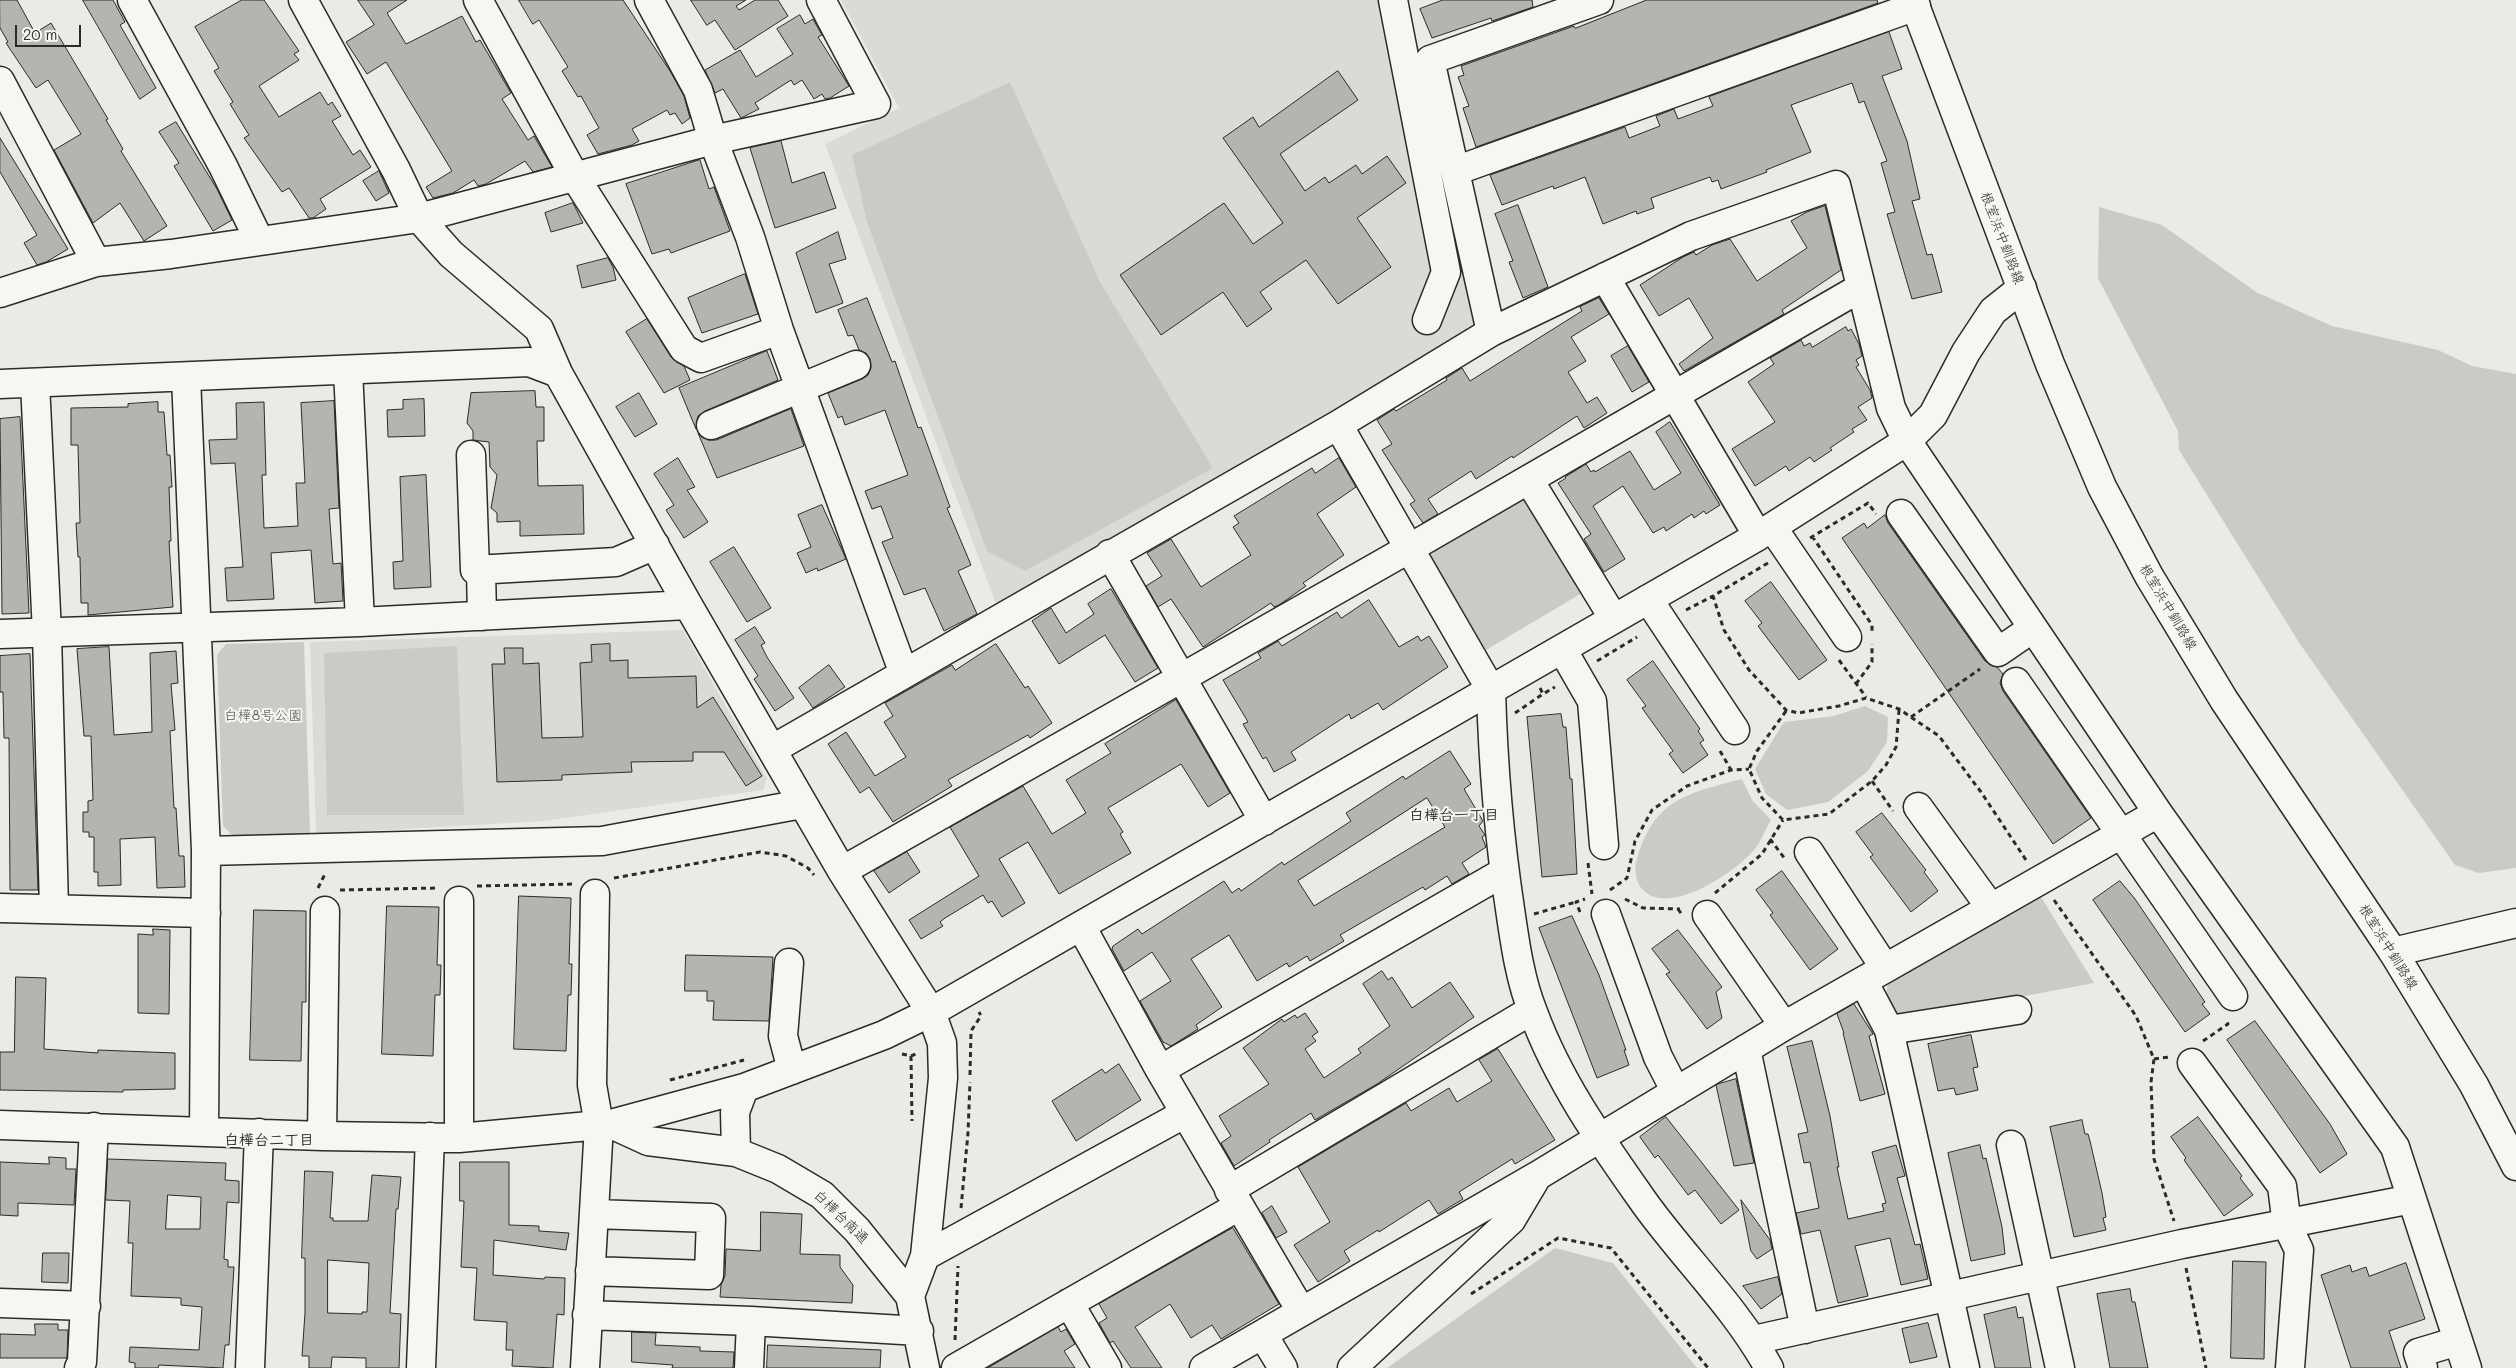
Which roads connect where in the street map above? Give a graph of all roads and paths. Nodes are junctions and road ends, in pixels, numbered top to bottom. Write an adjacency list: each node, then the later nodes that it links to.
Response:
1 (132, 0): 15 (street)
2 (303, 0): 14 (street)
3 (478, 0): 13 (street)
4 (649, 0): 11 (street)
5 (821, 0): 11 (street)
6 (1392, 0): 21 (street)
7 (1599, 0): 12 (street)
8 (1914, 3): 12 (street); 19 (street, 根室浜中釧路線)
9 (0, 81): 10 (street)
10 (9, 119): 16 (street)
11 (713, 140): 13 (street); 22 (street)
12 (1455, 171): 23 (street)
13 (574, 177): 14 (street); 22 (street)
14 (419, 218): 15 (street); 26 (street)
15 (259, 240): 16 (street)
16 (96, 262): 20 (street)
17 (1605, 277): 18 (street); 23 (street); 31 (street)
18 (1860, 288): 31 (street); 34 (street)
19 (2022, 288): 34 (street); 97 (street, 根室浜中釧路線)
20 (0, 293)
21 (1427, 320)
22 (779, 330): 30 (street)
23 (1491, 332): 33 (street)
24 (856, 365): 30 (street)
25 (348, 370): 26 (street); 27 (street); 48 (street)
26 (558, 373): 39 (street)
27 (186, 377): 28 (street); 49 (street)
28 (35, 383): 29 (street); 51 (street)
29 (0, 384)
30 (801, 389): 32 (street); 57 (street)
31 (1676, 395): 36 (street); 38 (street)
32 (711, 425)
33 (1338, 425): 40 (street); 42 (street)
34 (1907, 442): 38 (street); 50 (street)
35 (471, 455): 43 (street)
36 (1529, 480): 40 (street); 47 (street)
37 (1890, 516): 41 (path); 50 (street)
38 (1765, 532): 41 (street); 44 (street)
39 (655, 544): 43 (street); 45 (street)
40 (1410, 548): 59 (street); 61 (street)
41 (1788, 550): 54 (street); 63 (path)
42 (1110, 554): 57 (street); 59 (street)
43 (481, 570): 46 (street)
44 (1648, 599): 47 (street); 67 (street)
45 (688, 605): 46 (street); 68 (street)
46 (482, 616): 48 (street)
47 (1614, 619): 55 (street)
48 (360, 622): 49 (street)
49 (198, 628): 51 (street); 78 (street)
50 (2033, 628): 73 (street)
51 (47, 633): 52 (street); 91 (street)
52 (0, 634)
53 (1642, 634): 58 (path)
54 (1847, 637)
55 (1562, 648): 58 (street); 61 (street)
56 (1977, 660): 65 (path)
57 (904, 674): 68 (street)
58 (1577, 674): 77 (street)
59 (1180, 679): 75 (street); 80 (street)
60 (2016, 682): 76 (street)
61 (1491, 690): 75 (street); 81 (street)
62 (1543, 694): 66 (path)
63 (1786, 710): 64 (path); 69 (path)
64 (1900, 710): 65 (path); 74 (path)
65 (1911, 717): 82 (path)
66 (1509, 718)
67 (1726, 738): 70 (path)
68 (773, 749): 71 (street)
69 (1749, 769): 70 (path); 74 (path)
70 (1731, 770): 90 (path)
71 (802, 804): 78 (street); 80 (street)
72 (1918, 807): 88 (street)
73 (2158, 813): 76 (street); 130 (street)
74 (1783, 820): 87 (path)
75 (1264, 821): 96 (street)
76 (2121, 834): 82 (street); 101 (street)
77 (1604, 845)
78 (206, 850): 93 (street)
79 (1809, 852): 99 (street)
80 (842, 872): 104 (street)
81 (1504, 872): 102 (street); 111 (street)
82 (2040, 880): 88 (street); 134 (path)
83 (595, 894): 117 (street)
84 (459, 901): 123 (street)
85 (1576, 902): 89 (path); 89 (path); 94 (path)
86 (0, 908): 91 (street)
87 (1698, 908): 90 (path); 90 (path); 105 (street)
88 (1991, 908): 99 (street)
89 (1597, 909): 113 (street)
90 (1678, 909)
91 (54, 910): 93 (street)
92 (325, 911): 121 (street)
93 (206, 913): 119 (street)
94 (1530, 915)
95 (2516, 923): 97 (street)
96 (1081, 926): 100 (street); 111 (street)
97 (2393, 952): 127 (street, 根室浜中釧路線)
98 (789, 963): 110 (street)
99 (1874, 975): 105 (street); 106 (street)
100 (966, 992): 104 (street); 133 (path)
101 (2228, 1006): 108 (path)
102 (1532, 1010): 124 (street); 129 (street)
103 (2017, 1010): 106 (street)
104 (931, 1012): 110 (street); 135 (street)
105 (1784, 1026): 107 (street)
106 (1888, 1030): 140 (street)
107 (1746, 1049): 113 (street); 147 (street)
108 (2194, 1054): 132 (street)
109 (911, 1056): 115 (path)
110 (792, 1070): 112 (street)
111 (1160, 1070): 114 (street)
112 (744, 1088): 117 (street); 126 (street)
113 (1676, 1092): 124 (street)
114 (1184, 1114): 129 (street); 133 (street)
115 (912, 1123)
116 (0, 1125): 118 (street)
117 (605, 1125): 123 (street); 126 (street, 白樺台南通); 131 (street)
118 (94, 1127): 119 (street); 143 (street)
119 (204, 1131): 120 (street)
120 (258, 1133): 121 (street); 154 (street)
121 (322, 1136): 122 (street)
122 (430, 1137): 123 (street); 155 (street)
123 (459, 1138)
124 (1600, 1139): 128 (street); 150 (street)
125 (2011, 1145): 137 (street)
126 (736, 1152): 139 (street, 白樺台南通)
127 (2516, 1166)
128 (1537, 1176): 144 (street); 162 (street)
129 (1234, 1198): 142 (street); 144 (street)
130 (2412, 1199): 132 (street); 151 (street)
131 (594, 1214): 136 (street); 136 (street)
132 (2287, 1225): 134 (street); 168 (street)
133 (958, 1238): 135 (street); 152 (path)
134 (2182, 1244): 137 (street); 167 (path)
135 (926, 1256): 139 (street)
136 (590, 1271): 145 (street)
137 (2040, 1277): 140 (street); 166 (street)
138 (1468, 1295): 163 (path)
139 (910, 1296): 148 (street)
140 (1949, 1297): 147 (street); 165 (street)
141 (0, 1303): 143 (street)
142 (1069, 1303): 152 (street); 159 (street)
143 (86, 1306): 153 (street)
144 (1301, 1311): 149 (street)
145 (587, 1316): 146 (street); 156 (street)
146 (751, 1321): 148 (street); 157 (street)
147 (1805, 1329): 150 (street)
148 (918, 1331): 158 (street)
149 (1263, 1335): 160 (street); 161 (street)
150 (1754, 1340): 164 (street)
151 (2458, 1341): 169 (street); 170 (street)
152 (956, 1358)
153 (79, 1368)
154 (250, 1368)
155 (422, 1368)
156 (585, 1368)
157 (749, 1368)
158 (925, 1368)
159 (1107, 1368)
160 (1204, 1368)
161 (1283, 1368)
162 (1352, 1368)
163 (1708, 1368)
164 (1770, 1368)
165 (1965, 1368)
166 (2060, 1368)
167 (2206, 1368)
168 (2290, 1368)
169 (2423, 1368)
170 (2467, 1368)

